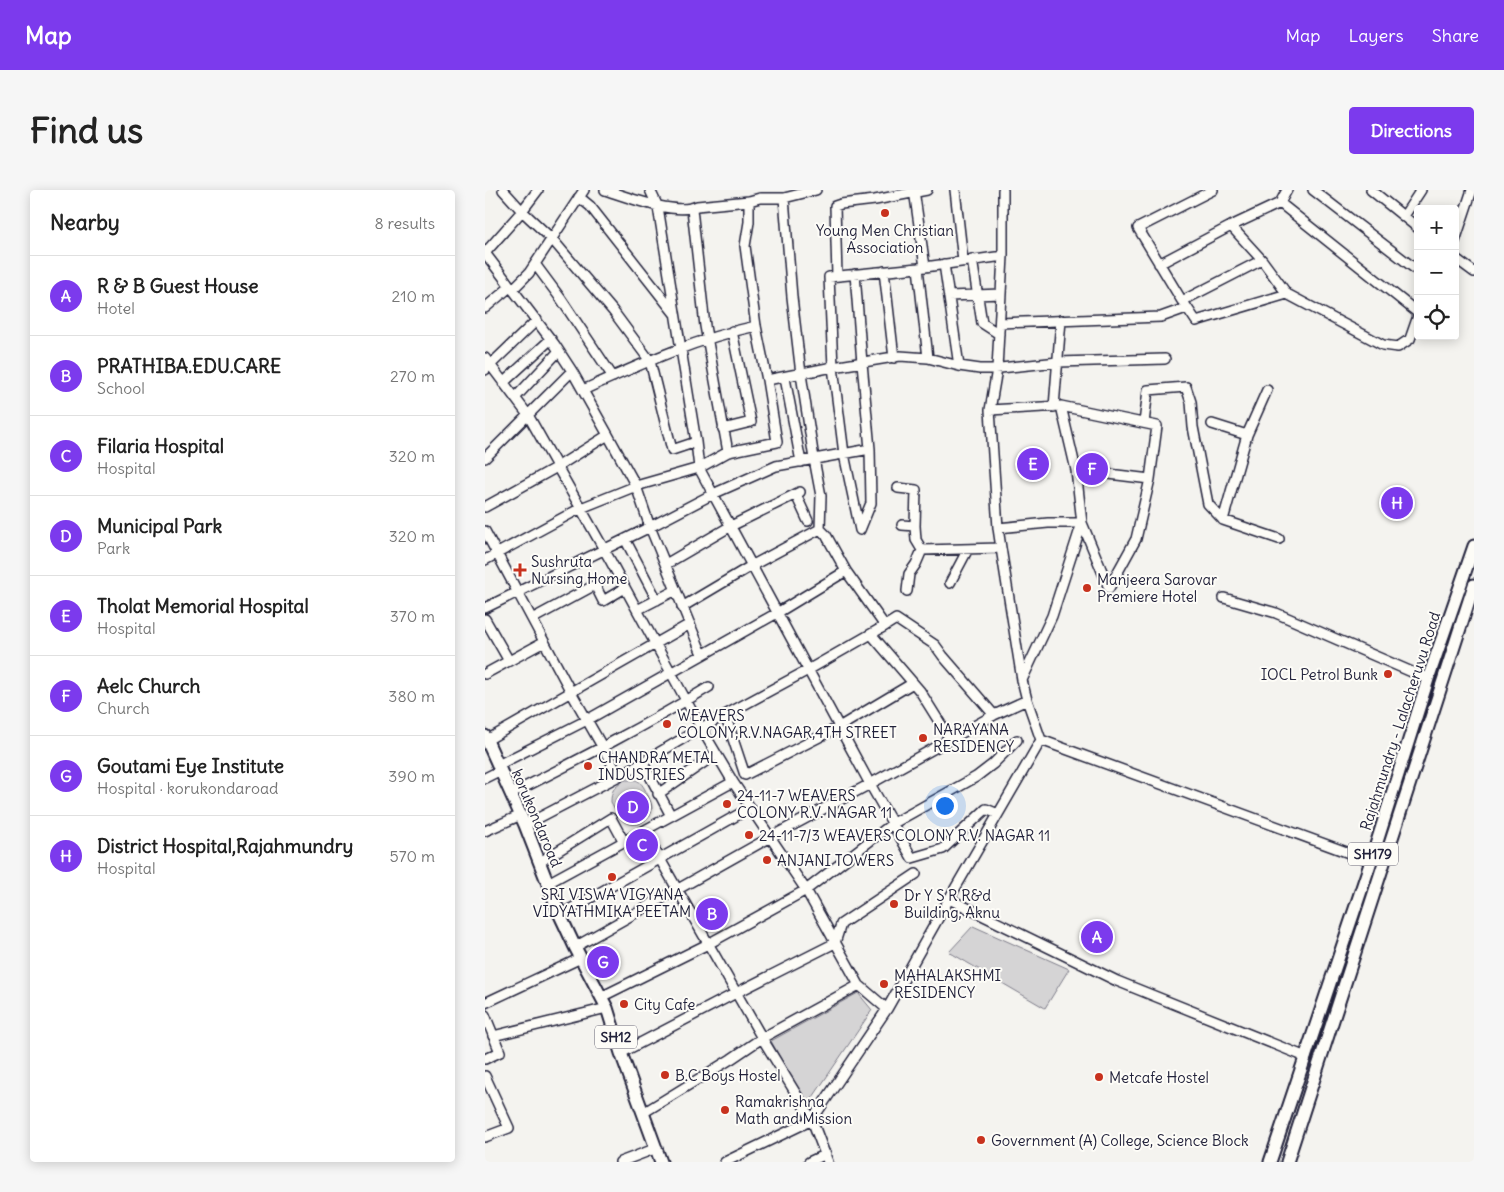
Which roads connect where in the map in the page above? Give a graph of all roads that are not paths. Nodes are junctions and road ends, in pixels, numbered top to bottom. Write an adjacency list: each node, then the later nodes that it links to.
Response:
1 (503, 190): 22 (street)
2 (538, 190): 22 (street)
3 (605, 190): 20 (street)
4 (650, 190): 20 (street)
5 (816, 190): 17 (street)
6 (927, 190): 14 (street)
7 (955, 190): 30 (street)
8 (1003, 190): 29 (street)
9 (1213, 190): 35 (street)
10 (1287, 190): 19 (street)
11 (1313, 190): 37 (street)
12 (1371, 190): 23 (street)
13 (1421, 190): 23 (street)
14 (914, 191): 36 (street); 41 (street)
15 (1468, 192): 26 (street)
16 (582, 193): 27 (street); 50 (street)
17 (784, 198): 18 (street); 73 (street)
18 (749, 201): 21 (street); 54 (street)
19 (1280, 203): 25 (street); 49 (street)
20 (658, 206): 21 (street); 50 (street)
21 (692, 209): 59 (street)
22 (522, 211): 27 (street); 28 (street)
23 (1403, 216): 24 (street)
24 (1414, 225)
25 (1231, 226): 31 (street); 35 (street)
26 (1459, 226)
27 (552, 239): 33 (street); 65 (street)
28 (485, 253): 42 (street)
29 (1003, 256): 30 (street); 44 (street)
30 (967, 260): 34 (street); 43 (street)
31 (1262, 260): 45 (street); 47 (street)
32 (1459, 261): 39 (street)
33 (535, 264): 42 (street); 74 (street)
34 (944, 264): 36 (street); 46 (street)
35 (1159, 264): 47 (street)
36 (921, 268): 38 (street); 63 (street)
37 (1414, 268)
38 (884, 272): 40 (street); 62 (street)
39 (1474, 272)
40 (855, 274): 41 (street); 68 (street)
41 (837, 276): 70 (street)
42 (512, 288): 48 (street); 51 (street)
43 (978, 294): 44 (street); 46 (street); 57 (street)
44 (1001, 294): 53 (street)
45 (1287, 294): 47 (street); 55 (street)
46 (949, 296): 69 (street)
47 (1184, 304): 52 (street)
48 (485, 308)
49 (1414, 309)
50 (675, 314): 60 (street)
51 (537, 320): 58 (street); 67 (street)
52 (1061, 320): 53 (street); 66 (street)
53 (1000, 323): 57 (street)
54 (756, 326): 56 (street); 76 (street)
55 (1414, 328)
56 (732, 331): 59 (street); 86 (street)
57 (999, 334): 71 (street)
58 (551, 339): 61 (street); 77 (street)
59 (708, 339): 60 (street); 86 (street)
60 (681, 348): 65 (street); 89 (street)
61 (559, 351): 72 (street); 80 (street)
62 (894, 358): 63 (street); 68 (street)
63 (928, 358): 69 (street)
64 (1165, 360): 66 (street)
65 (650, 361): 74 (street); 89 (street)
66 (1058, 362): 71 (street); 81 (street)
67 (487, 364): 77 (street)
68 (861, 364): 70 (street); 90 (street)
69 (959, 366): 71 (street)
70 (833, 367): 73 (street); 92 (street)
71 (997, 368): 82 (street)
72 (572, 371): 78 (street); 83 (street)
73 (801, 374): 75 (street); 94 (street)
74 (613, 377): 78 (street)
75 (785, 378): 76 (street); 95 (street)
76 (767, 380): 91 (street)
77 (503, 383): 80 (street)
78 (583, 390): 87 (street)
79 (1267, 390): 88 (street)
80 (515, 398): 83 (street)
81 (1057, 406): 82 (street); 84 (street); 98 (street)
82 (989, 410): 112 (street)
83 (528, 415): 93 (street); 96 (street)
84 (1144, 424): 99 (street); 105 (street)
85 (1212, 424): 88 (street)
86 (723, 429): 91 (street)
87 (609, 435): 96 (street); 100 (street)
88 (1247, 435): 105 (street)
89 (696, 442): 97 (street)
90 (870, 449): 92 (street); 92 (street)
91 (727, 452): 97 (street)
92 (844, 454): 94 (street)
93 (485, 458)
94 (814, 459): 95 (street); 113 (street)
95 (801, 462): 102 (street)
96 (557, 467): 103 (street); 104 (street)
97 (699, 468): 100 (street); 102 (street)
98 (1076, 470): 99 (street); 107 (street)
99 (1150, 479): 107 (street)
100 (636, 486): 104 (street); 111 (street)
101 (898, 488): 110 (street)
102 (713, 494): 109 (street); 111 (street)
103 (485, 507)
104 (581, 508): 120 (street); 122 (street)
105 (1223, 520): 116 (street)
106 (809, 521): 109 (street)
107 (1082, 523): 112 (street); 152 (street)
108 (902, 525): 110 (street)
109 (731, 526): 124 (street); 125 (street)
110 (915, 526): 121 (street)
111 (651, 527): 115 (street); 124 (street)
112 (998, 528): 118 (street)
113 (820, 529): 125 (street); 126 (street)
114 (485, 531): 122 (street)
115 (625, 539): 120 (street); 134 (street)
116 (1279, 539)
117 (1474, 546): 151 (main road, Rajahmundry - Lalacheruvu Road / SH179)
118 (1001, 548): 119 (street); 152 (street)
119 (969, 549): 121 (street); 127 (street)
120 (604, 550): 129 (street); 132 (street)
121 (922, 550): 131 (street)
122 (497, 554): 123 (street); 132 (street)
123 (485, 560)
124 (666, 564): 130 (street)
125 (751, 566): 135 (street); 138 (street)
126 (846, 571): 138 (street); 142 (street)
127 (950, 582)
128 (1474, 585): 222 (main road, SH179)
129 (625, 588): 137 (street); 140 (street)
130 (676, 590): 134 (street); 135 (street)
131 (907, 591)
132 (518, 592): 136 (street); 140 (street)
133 (1225, 598): 151 (street)
134 (657, 600): 137 (street)
135 (682, 607): 141 (street)
136 (485, 608)
137 (637, 610): 145 (street)
138 (777, 613): 146 (street); 148 (street)
139 (485, 619): 147 (street)
140 (532, 619): 144 (street)
141 (689, 624): 145 (street); 146 (street)
142 (885, 626): 143 (street); 159 (street)
143 (871, 634): 148 (street); 153 (street)
144 (544, 642): 147 (street); 155 (street)
145 (655, 644): 149 (street); 155 (street)
146 (702, 654): 149 (street)
147 (509, 661): 150 (street)
148 (808, 670): 158 (street); 161 (street)
149 (671, 672): 157 (street); 160 (street)
150 (485, 674)
151 (1427, 679): 187 (main road, Rajahmundry - Lalacheruvu Road / SH179)
152 (1022, 680): 156 (street)
153 (913, 683): 161 (street); 164 (street)
154 (709, 687): 157 (street)
155 (571, 692): 160 (street); 163 (street)
156 (1027, 700): 159 (street); 166 (street)
157 (686, 701): 162 (street); 167 (street)
158 (725, 715): 161 (street); 162 (street)
159 (995, 715): 164 (street)
160 (587, 720): 167 (street); 170 (street)
161 (839, 727): 174 (street)
162 (701, 728): 168 (street); 169 (street)
163 (486, 738): 170 (main road, korukondaroad / SH12)
164 (950, 739): 174 (street)
165 (1017, 740): 181 (street)
166 (1041, 740): 178 (street); 187 (street)
167 (603, 747): 171 (street); 175 (street)
168 (716, 754): 173 (street); 176 (street)
169 (643, 762): 171 (street); 176 (street)
170 (500, 767): 172 (street); 175 (main road, korukondaroad / SH12)
171 (619, 776): 180 (street)
172 (485, 778)
173 (733, 782): 177 (street); 179 (street)
174 (870, 784): 181 (street); 184 (street)
175 (511, 794): 180 (main road, korukondaroad / SH12)
176 (659, 794): 179 (street)
177 (750, 808): 184 (street); 186 (street)
178 (998, 814): 181 (street); 193 (street)
179 (671, 816): 183 (street)
180 (523, 820): 182 (street); 188 (main road, korukondaroad / SH12)
181 (892, 824): 192 (street)
182 (485, 831)
183 (644, 831): 185 (street); 186 (street)
184 (769, 838): 191 (street); 192 (street)
185 (624, 842): 188 (street); 190 (street)
186 (660, 859): 191 (street); 194 (street)
187 (1371, 861): 209 (main road, Rajahmundry - Lalacheruvu Road / SH179)
188 (540, 862): 190 (main road, korukondaroad / SH12)
189 (916, 874): 195 (street)
190 (548, 883): 194 (main road, korukondaroad / SH12)
191 (677, 889): 196 (street); 197 (street)
192 (806, 890): 195 (street); 196 (street)
193 (949, 899): 204 (street); 209 (street)
194 (560, 916): 197 (main road, korukondaroad / SH12)
195 (835, 943): 199 (street); 200 (street)
196 (707, 944): 200 (street); 201 (street)
197 (575, 948): 198 (main road, korukondaroad / SH12)
198 (581, 958): 201 (main road, korukondaroad / SH12); 202 (street)
199 (859, 985): 204 (street); 207 (street)
200 (736, 993): 207 (street); 208 (street)
201 (601, 997): 203 (main road, korukondaroad / SH12)
202 (485, 1003)
203 (607, 1008): 206 (street); 208 (main road, korukondaroad / SH12)
204 (887, 1009): 213 (street)
205 (485, 1015): 206 (street)
206 (493, 1036): 210 (street)
207 (762, 1038): 212 (street); 213 (street)
208 (621, 1053): 212 (main road, korukondaroad / SH12)
209 (1305, 1057): 221 (main road, Rajahmundry - Lalacheruvu Road / SH179)
210 (485, 1058)
211 (485, 1076): 214 (street)
212 (643, 1113): 215 (main road, korukondaroad / SH12)
213 (812, 1120): 216 (street); 219 (street)
214 (485, 1138)
215 (657, 1148): 217 (street); 218 (main road, korukondaroad / SH12)
216 (827, 1158): 220 (street)
217 (620, 1162)
218 (661, 1162)
219 (725, 1162)
220 (809, 1162)
221 (1269, 1162)
222 (1287, 1162)

